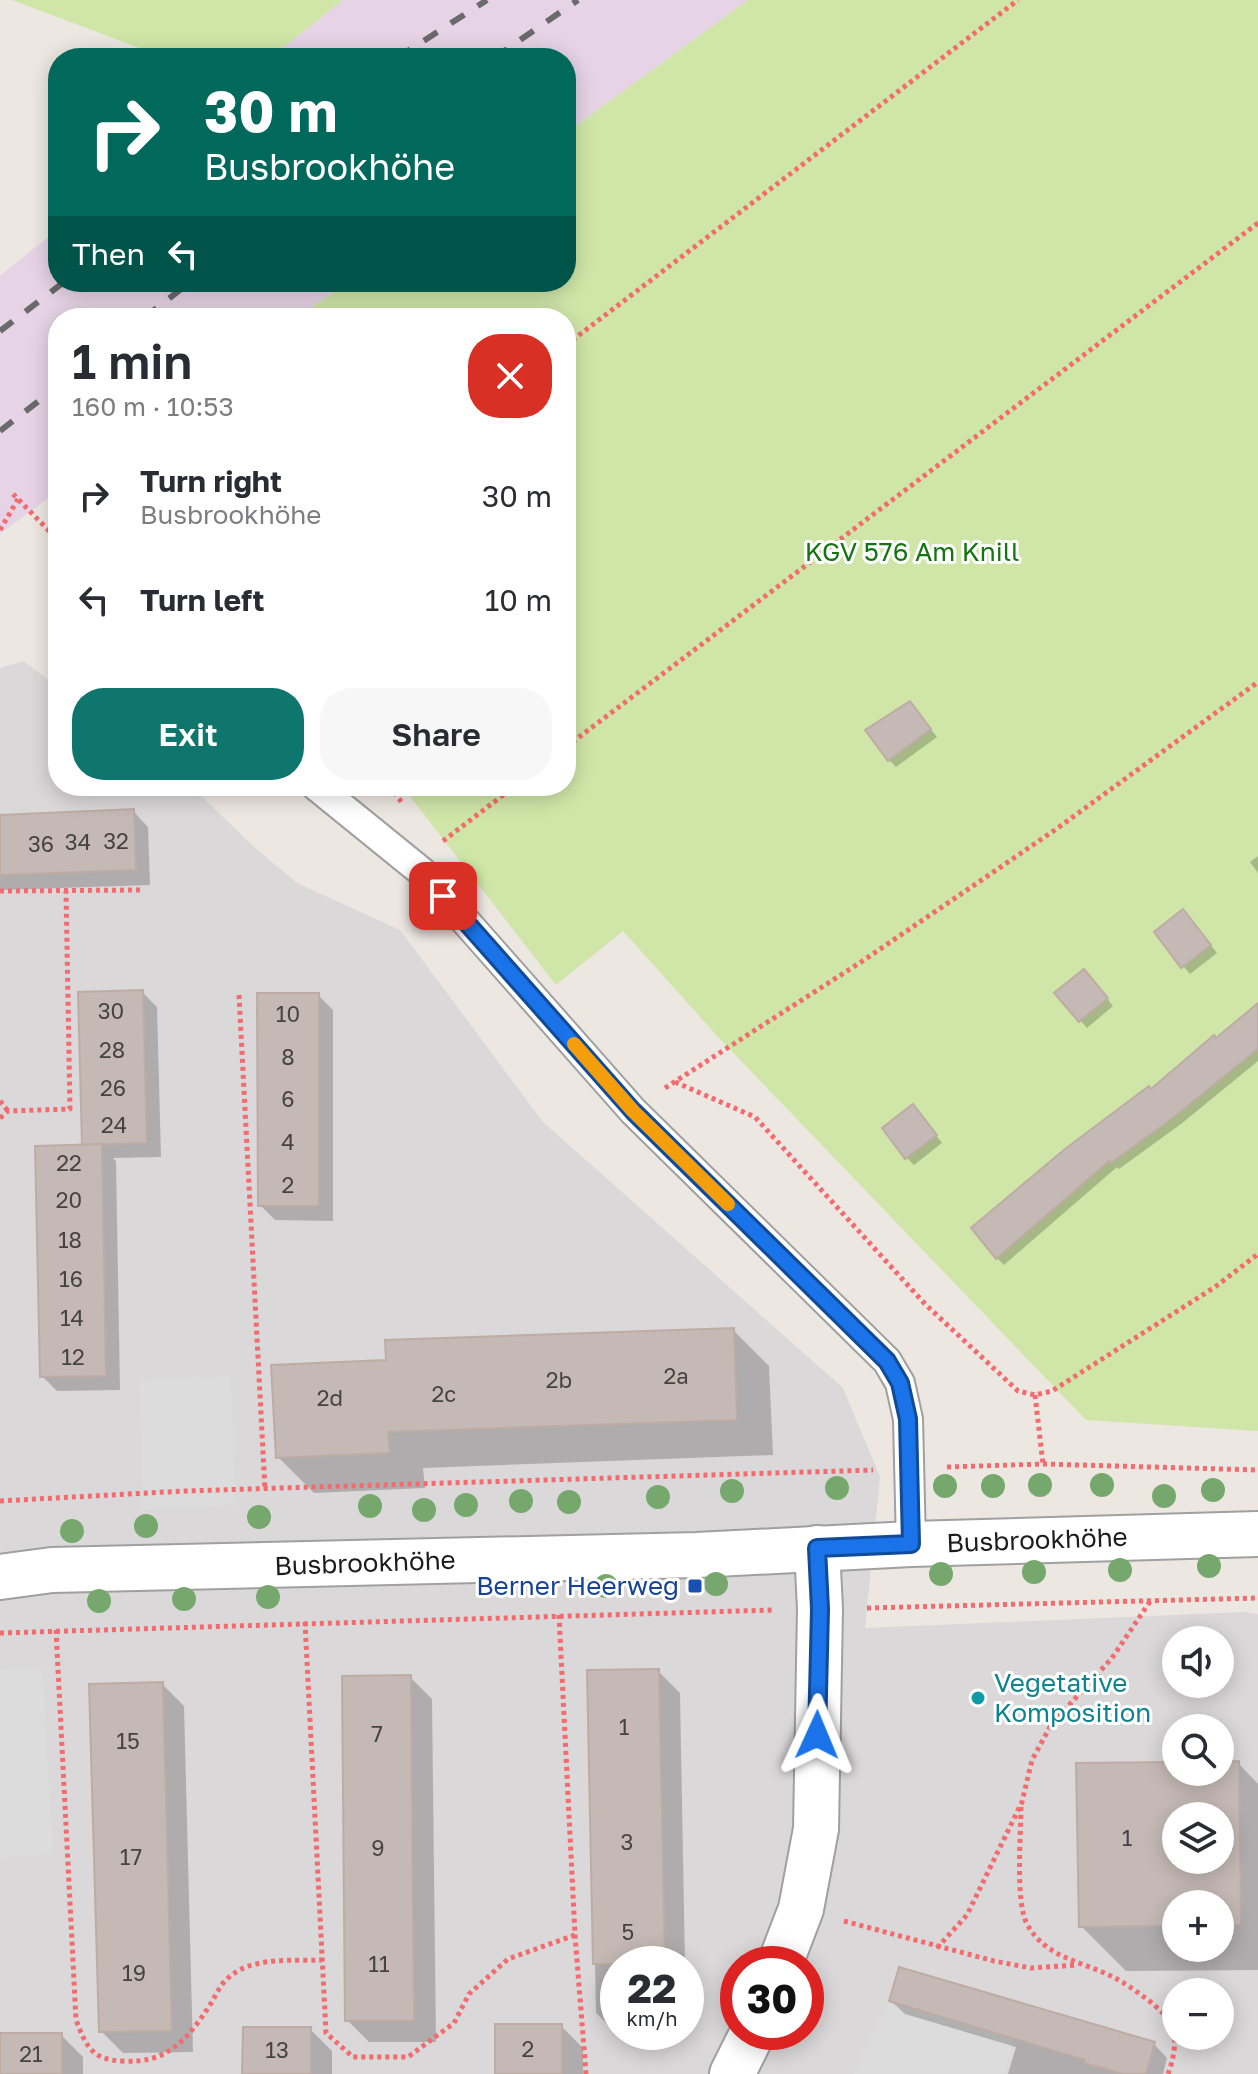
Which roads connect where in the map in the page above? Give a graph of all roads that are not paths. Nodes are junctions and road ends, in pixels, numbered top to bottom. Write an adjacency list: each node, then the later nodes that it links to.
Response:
1 (328, 796): 3 (lane)
2 (1258, 1534): 3 (street, Busbrookhöhe)
3 (911, 1544): 4 (street, Busbrookhöhe)
4 (817, 1548): 5 (street, Busbrookhöhe); 6 (street)
5 (0, 1577)
6 (787, 1946)
7 (744, 2050): 8 (street)
8 (732, 2074)

